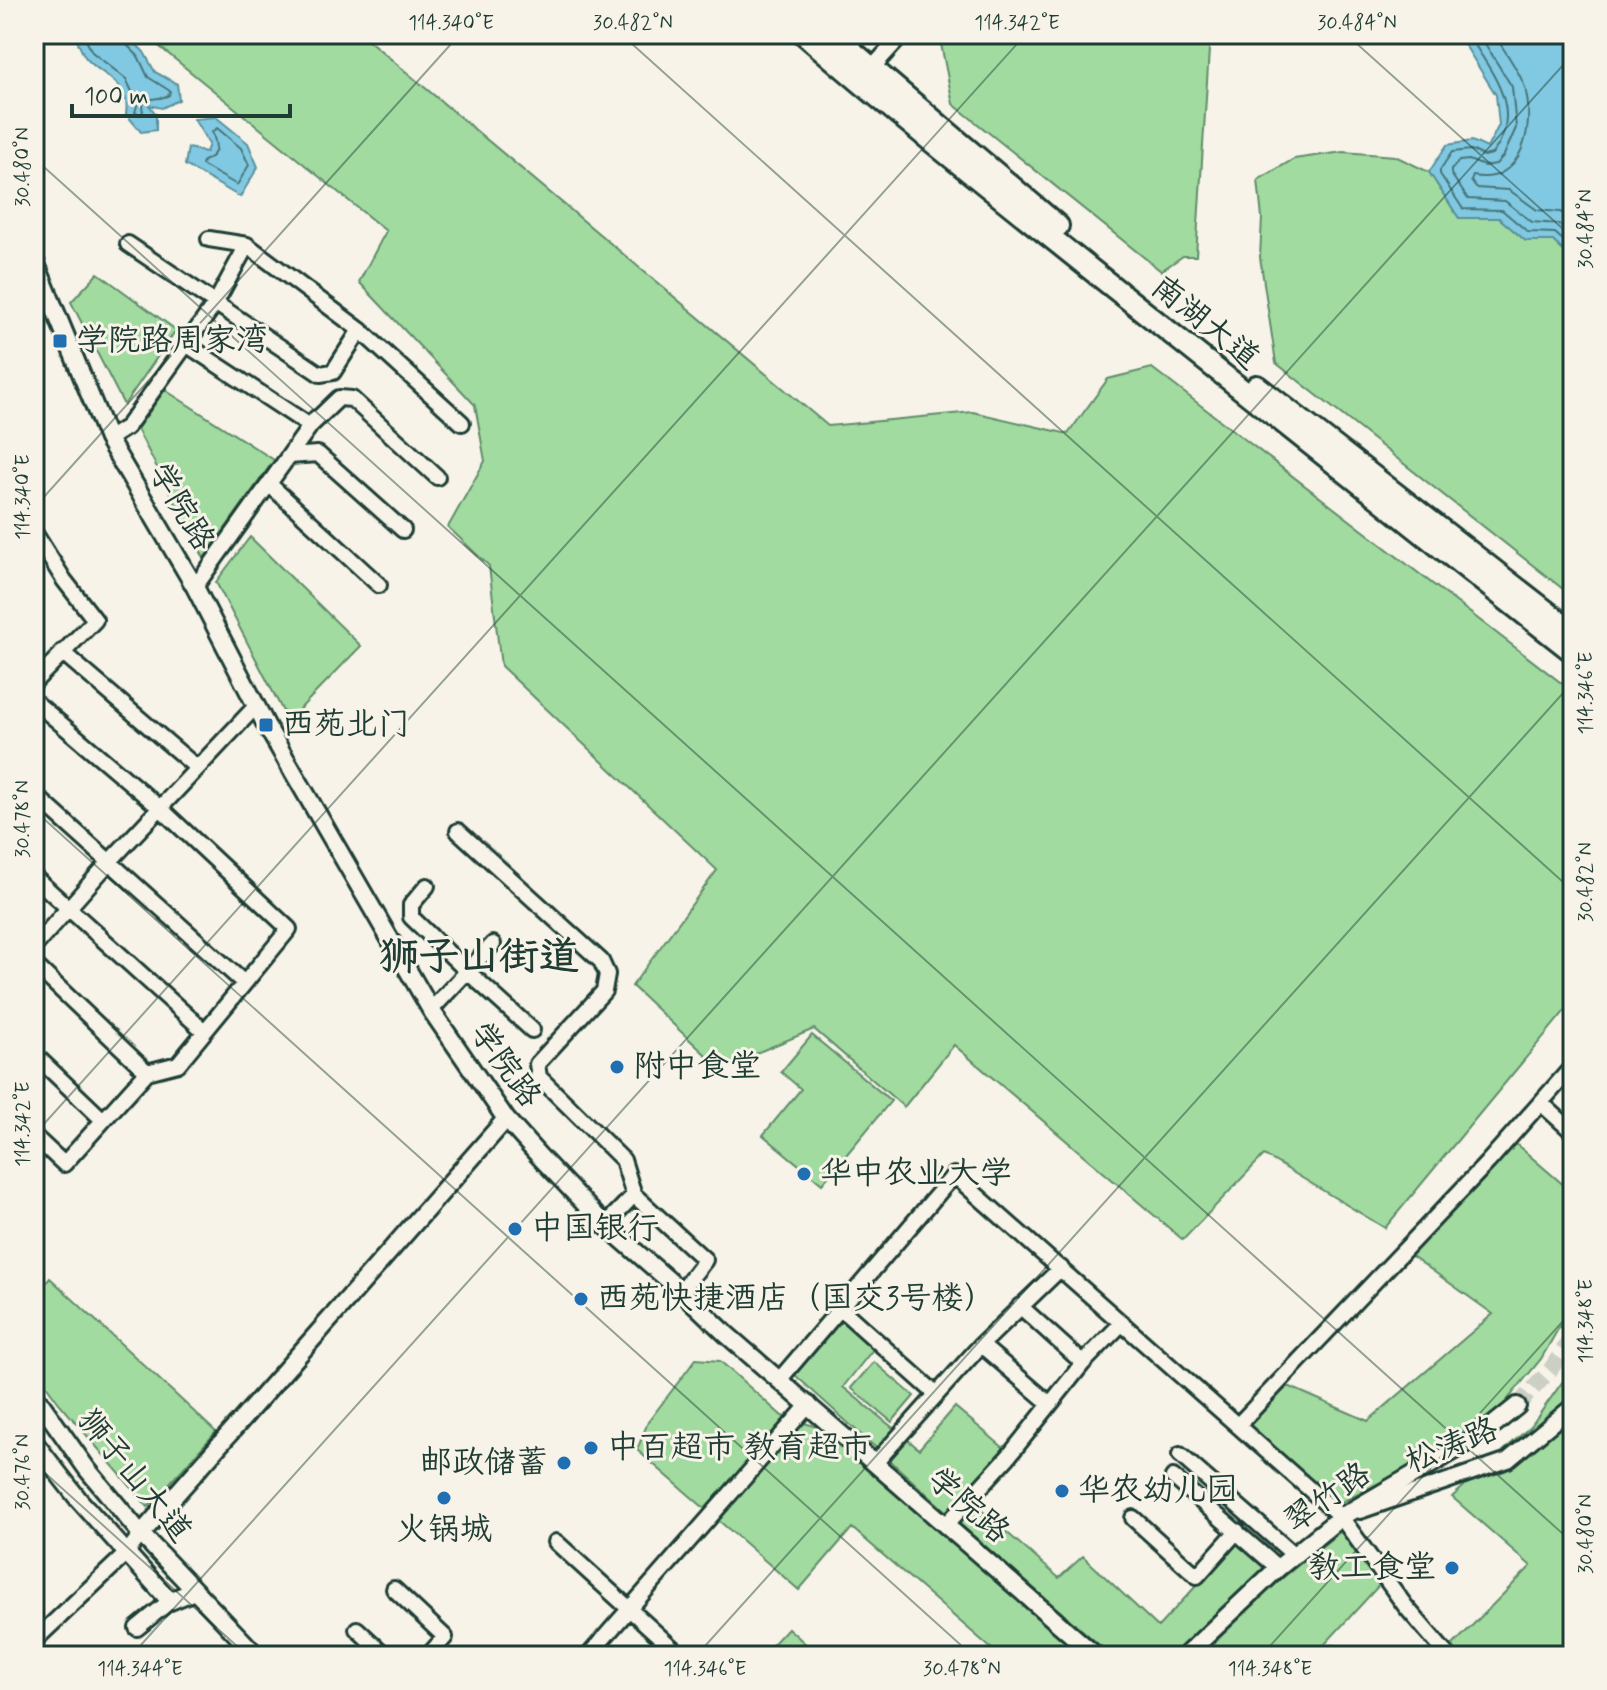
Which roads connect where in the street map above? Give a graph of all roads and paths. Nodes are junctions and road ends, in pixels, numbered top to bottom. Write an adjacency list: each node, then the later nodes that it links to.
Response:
1 (804, 34): 25 (main road, 南湖大道)
2 (832, 34): 4 (main road, 南湖大道)
3 (903, 34): 4 (street)
4 (871, 69): 23 (main road, 南湖大道)
5 (209, 239): 7 (street)
6 (128, 244): 9 (street)
7 (247, 245): 9 (street); 10 (street)
8 (34, 259): 15 (street, 学院路)
9 (215, 304): 10 (street); 11 (street)
10 (360, 330): 13 (street)
11 (186, 344): 14 (street); 15 (street)
12 (323, 408): 14 (street)
13 (462, 423)
14 (310, 426): 16 (street); 17 (street)
15 (108, 439): 22 (street, 学院路)
16 (289, 456): 18 (street); 19 (street)
17 (437, 477)
18 (269, 484): 21 (street); 22 (street)
19 (403, 530)
20 (34, 532): 24 (street)
21 (379, 585)
22 (195, 587): 28 (street, 学院路)
23 (1573, 632)
24 (62, 652): 26 (street); 29 (street)
25 (1573, 652)
26 (34, 682)
27 (34, 701): 31 (street)
28 (256, 706): 29 (street); 42 (street, 学院路)
29 (196, 767): 31 (street)
30 (34, 794): 33 (street)
31 (160, 808): 33 (street); 41 (street)
32 (458, 831): 53 (street)
33 (110, 861): 36 (street); 41 (street)
34 (34, 877): 36 (street)
35 (427, 886): 40 (street)
36 (69, 907): 38 (street); 44 (street)
37 (493, 944): 40 (street)
38 (34, 947)
39 (34, 964): 47 (street)
40 (467, 971): 42 (street); 43 (street)
41 (244, 983): 44 (street)
42 (431, 1010): 49 (street, 学院路)
43 (532, 1030)
44 (204, 1031): 47 (street)
45 (34, 1054): 50 (street)
46 (1573, 1066): 48 (street)
47 (147, 1072): 50 (street)
48 (1541, 1103): 51 (street); 69 (street)
49 (506, 1119): 54 (street, 学院路); 78 (street)
50 (103, 1120): 52 (street)
51 (1573, 1132)
52 (34, 1136)
53 (634, 1195): 54 (street); 56 (street)
54 (605, 1225): 56 (street, 学院路)
55 (1061, 1268): 57 (street); 58 (street); 59 (street)
56 (681, 1291): 62 (street, 学院路)
57 (1020, 1306): 60 (street); 61 (street)
58 (840, 1308): 62 (street); 64 (street)
59 (1122, 1323): 61 (street); 69 (street)
60 (981, 1345): 64 (street); 65 (street)
61 (1083, 1363): 65 (street)
62 (780, 1379): 66 (street, 学院路)
63 (34, 1394): 78 (street, 狮子山大道)
64 (936, 1394): 72 (street)
65 (1049, 1403): 76 (street)
66 (809, 1404): 72 (street, 学院路); 86 (street)
67 (1517, 1406): 74 (street, 翠竹路)
68 (1570, 1411): 74 (street, 松涛路)
69 (1238, 1425): 74 (street)
70 (34, 1442): 80 (street, 狮子山大道)
71 (1180, 1455): 81 (street)
72 (875, 1463): 76 (street, 学院路)
73 (1173, 1477): 77 (street)
74 (1341, 1517): 81 (street, 翠竹路); 97 (street)
75 (1133, 1518): 77 (street)
76 (946, 1525): 95 (street, 学院路)
77 (1237, 1531): 82 (street)
78 (141, 1534): 80 (street); 84 (street, 狮子山大道)
79 (556, 1542): 86 (street)
80 (126, 1554): 85 (street, 狮子山大道); 89 (street)
81 (1294, 1555): 82 (street, 翠竹路)
82 (1278, 1568): 96 (street, 翠竹路)
83 (394, 1589): 92 (street)
84 (194, 1591): 85 (street, 狮子山大道); 90 (street, 狮子山大道)
85 (170, 1601): 87 (street)
86 (628, 1609): 93 (street); 94 (street)
87 (137, 1628)
88 (357, 1629): 91 (street)
89 (34, 1641)
90 (257, 1656)
91 (386, 1656)
92 (428, 1656)
93 (588, 1656)
94 (681, 1656)
95 (1096, 1656)
96 (1185, 1656)
97 (1448, 1656)

